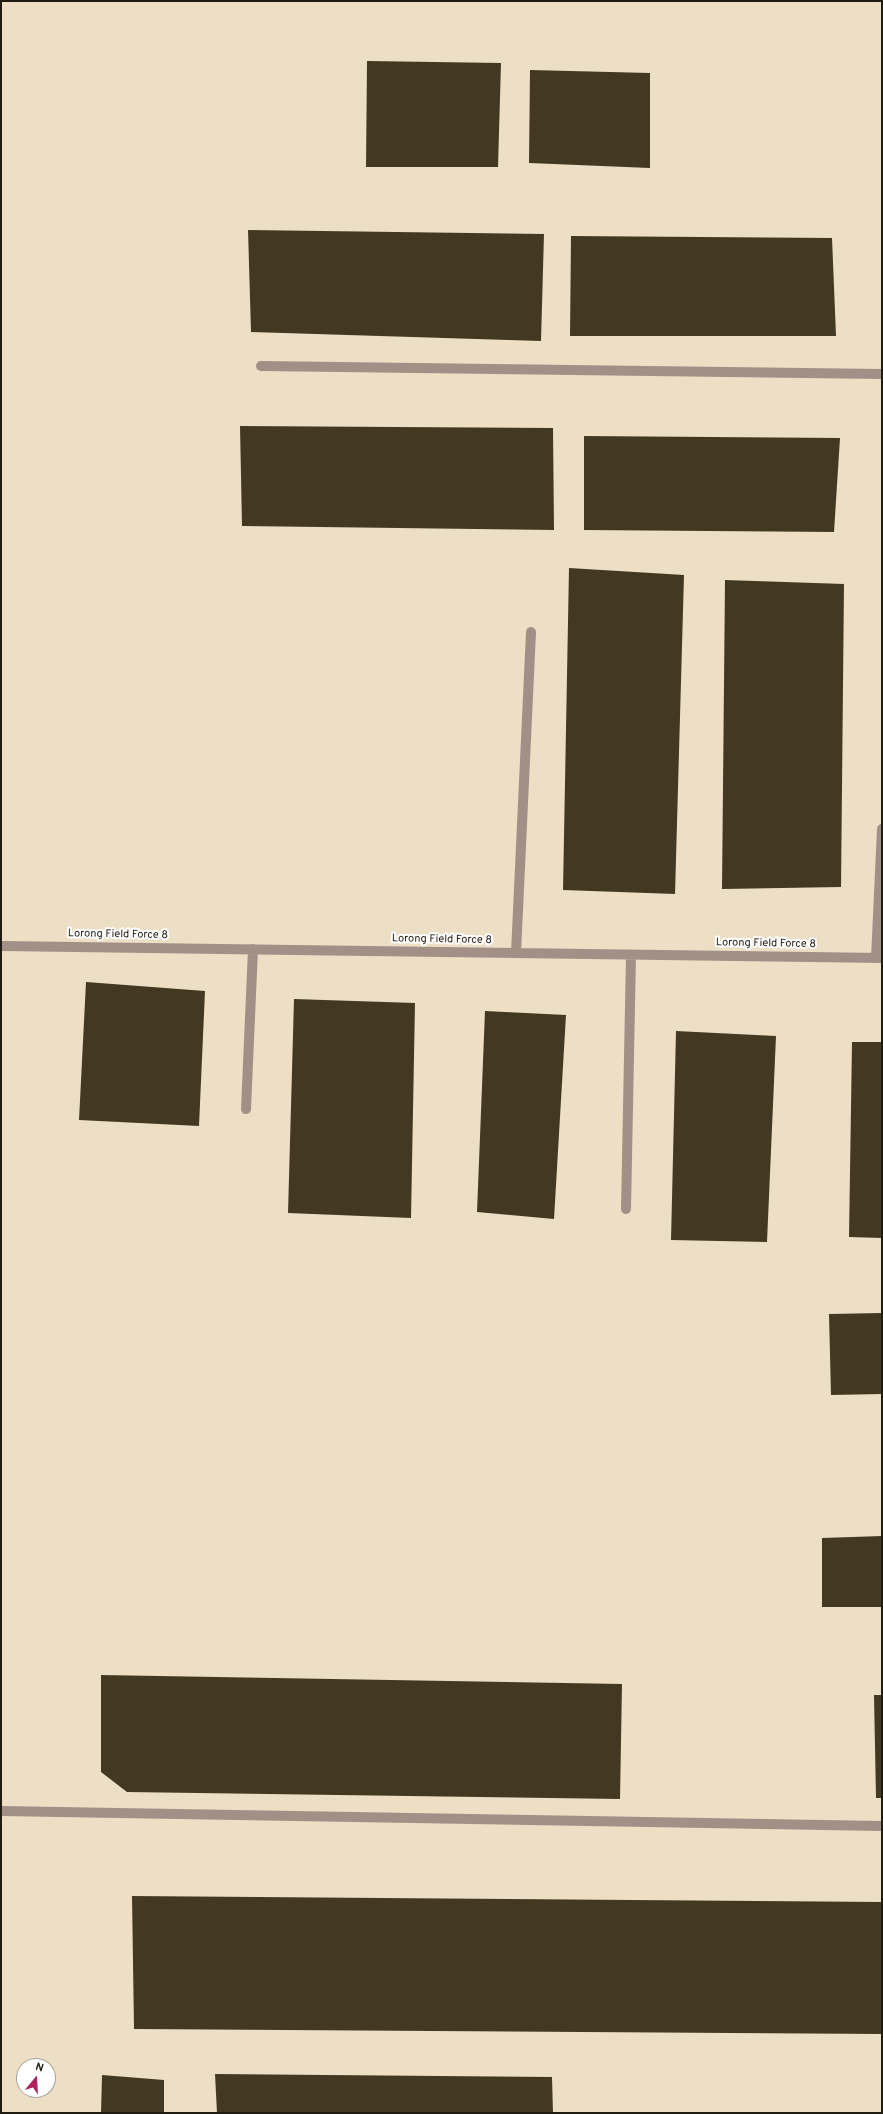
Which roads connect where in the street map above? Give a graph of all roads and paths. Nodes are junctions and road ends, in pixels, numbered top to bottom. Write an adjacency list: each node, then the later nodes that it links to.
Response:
1 (261, 366): 2 (street)
2 (882, 374)
3 (531, 632): 7 (street)
4 (882, 828): 9 (street)
5 (1, 946): 6 (street, Lorong Field Force 8)
6 (253, 949): 7 (street, Lorong Field Force 8); 10 (street)
7 (516, 953): 8 (street, Lorong Field Force 8)
8 (631, 955): 9 (street, Lorong Field Force 8); 11 (street)
9 (879, 958)
10 (246, 1109)
11 (626, 1209)
12 (1, 1811): 13 (street)
13 (882, 1826)

